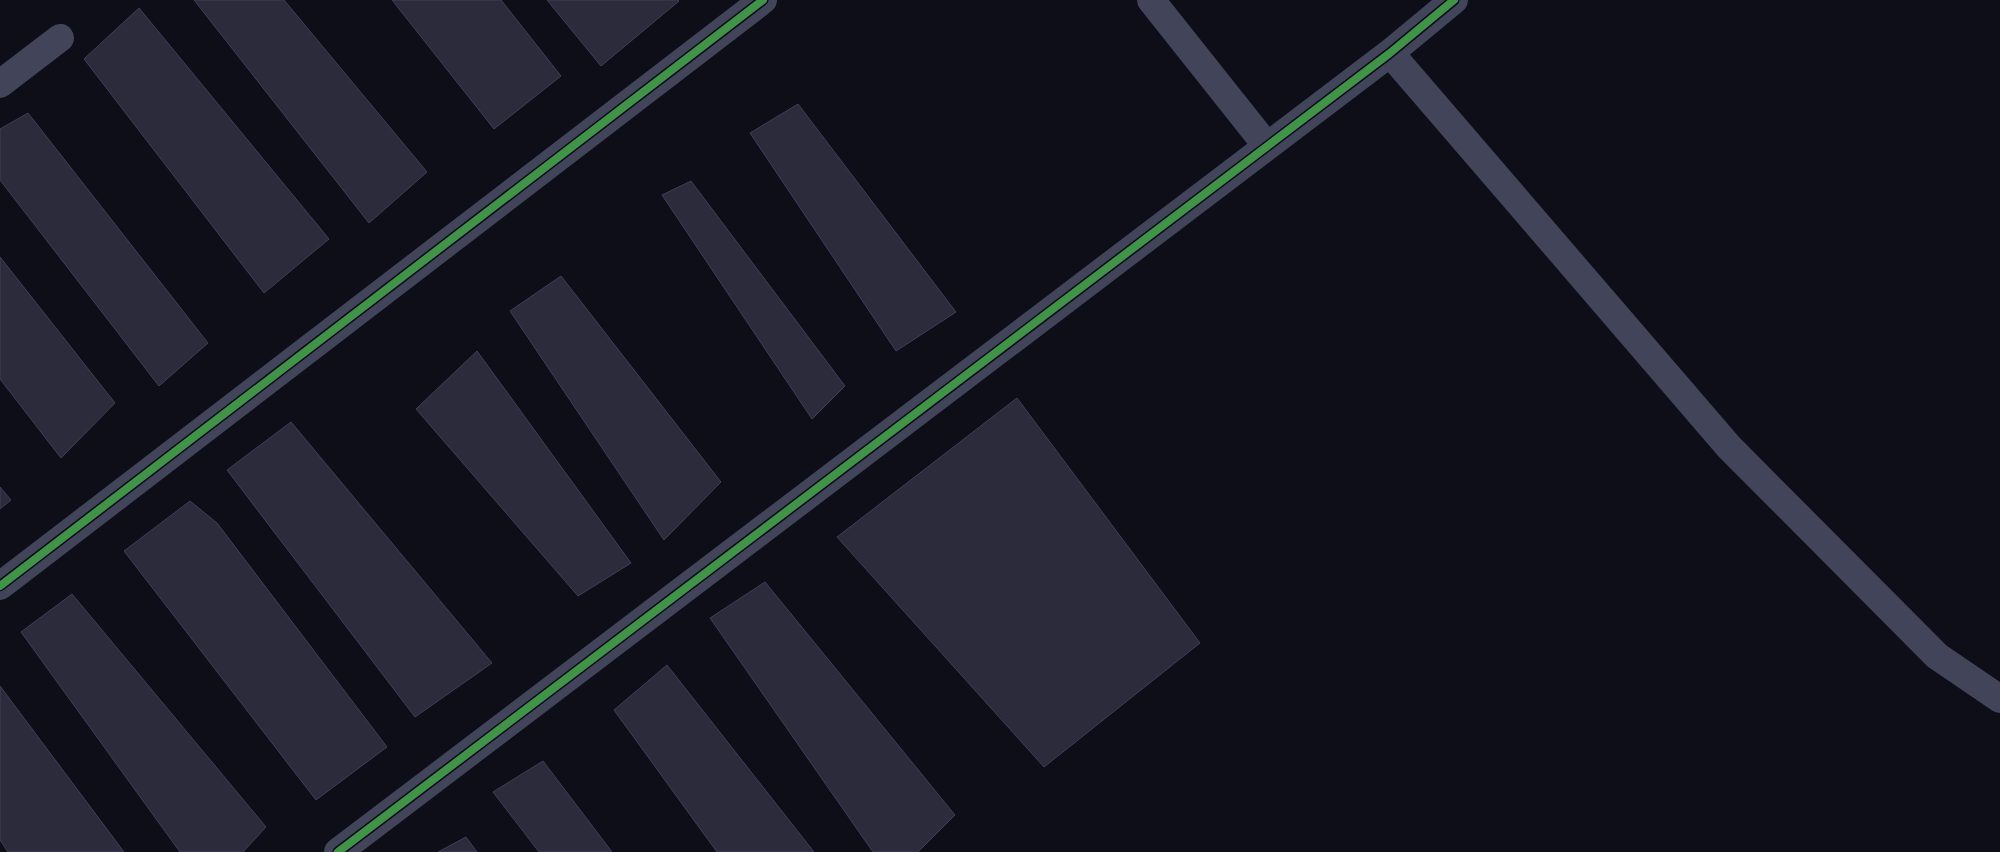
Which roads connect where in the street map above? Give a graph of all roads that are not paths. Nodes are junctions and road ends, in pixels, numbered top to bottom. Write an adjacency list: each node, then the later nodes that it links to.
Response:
1 (763, 0): 8 (street)
2 (1151, 0): 7 (street)
3 (1454, 0): 5 (street)
4 (60, 38): 6 (street)
5 (1390, 54): 7 (street); 9 (street)
6 (0, 84)
7 (1267, 146): 10 (street)
8 (0, 586)
9 (2000, 699)
10 (338, 852)

